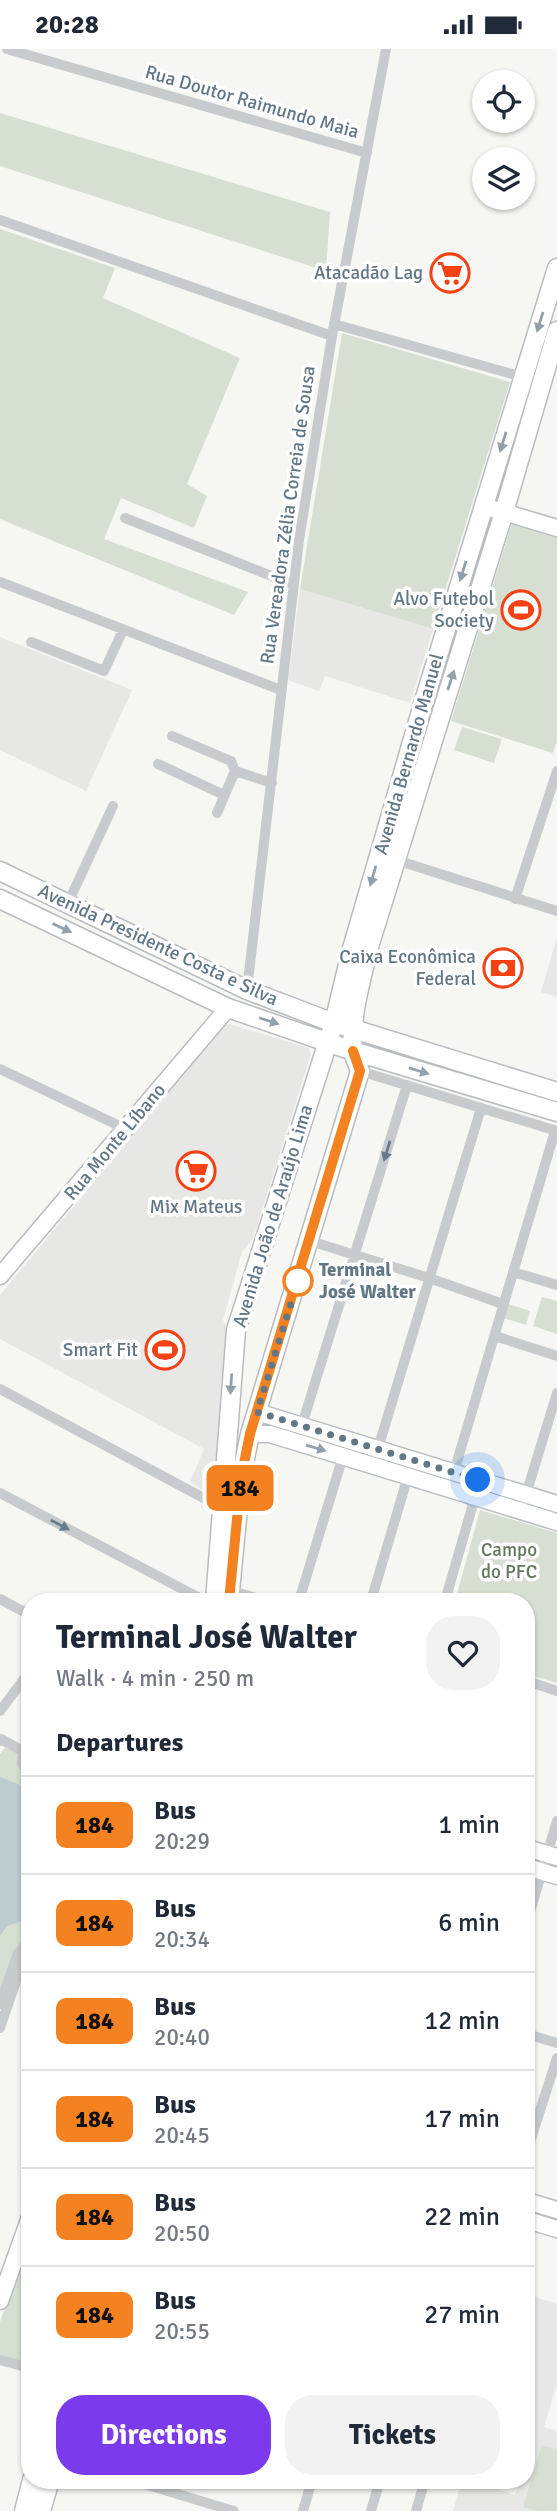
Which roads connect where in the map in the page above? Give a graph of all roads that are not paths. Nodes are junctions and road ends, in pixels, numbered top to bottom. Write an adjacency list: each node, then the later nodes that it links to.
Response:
1 (7, 49): 3 (street, Rua Doutor Raimundo Maia)
2 (385, 49): 3 (street, Rua Vereadora Zélia Correia de Sousa)
3 (367, 153): 6 (street, Rua Vereadora Zélia Correia de Sousa)
4 (0, 220): 6 (street)
5 (557, 268): 8 (main road, Avenida Bernardo Manuel, one-way to 8)
6 (333, 330): 8 (street); 14 (street, Rua Vereadora Zélia Correia de Sousa)
7 (557, 331): 10 (main road, Avenida Bernardo Manuel)
8 (523, 377): 9 (main road, Avenida Bernardo Manuel, one-way to 9)
9 (483, 506): 10 (street); 38 (main road, Avenida Bernardo Manuel, one-way to 38)
10 (503, 512): 12 (street); 26 (main road, Avenida Bernardo Manuel, one-way to 10)
11 (125, 518): 14 (street)
12 (557, 528)
13 (0, 582): 15 (street)
14 (294, 585): 17 (street, Rua Vereadora Zélia Correia de Sousa)
15 (123, 629): 16 (street); 17 (street)
16 (31, 642)
17 (281, 690): 22 (street, Rua Vereadora Zélia Correia de Sousa)
18 (172, 736): 20 (street)
19 (158, 764): 23 (street)
20 (236, 771): 22 (street); 23 (street)
21 (557, 771): 29 (street)
22 (272, 783): 36 (street, Rua Vereadora Zélia Correia de Sousa)
23 (224, 795): 25 (street)
24 (113, 806): 30 (street)
25 (217, 813)
26 (396, 860): 29 (street); 39 (main road, Avenida Bernardo Manuel)
27 (0, 871): 30 (main road, Avenida Presidente Costa e Silva)
28 (0, 899): 33 (main road, Avenida Presidente Costa e Silva, one-way to 33)
29 (515, 899): 31 (street)
30 (68, 903): 32 (main road, Avenida Presidente Costa e Silva)
31 (557, 911)
32 (126, 931): 33 (main road); 34 (main road, Avenida Presidente Costa e Silva)
33 (101, 947): 35 (main road, Avenida Presidente Costa e Silva)
34 (171, 953): 35 (main road); 36 (main road, Avenida Presidente Costa e Silva)
35 (150, 970): 37 (main road, Avenida Presidente Costa e Silva)
36 (247, 990): 38 (main road, Avenida Presidente Costa e Silva)
37 (228, 1008): 40 (main road, Avenida Presidente Costa e Silva, one-way to 40); 48 (street, Rua Monte Líbano)
38 (334, 1023): 39 (main road, Avenida Presidente Costa e Silva); 40 (main road, Avenida Bernardo Manuel)
39 (354, 1029): 41 (main road, Avenida Bernardo Manuel); 45 (main road, Avenida Presidente Costa e Silva)
40 (327, 1042): 41 (main road, Avenida Presidente Costa e Silva); 73 (main road, Avenida João de Araújo Lima, one-way to 73)
41 (353, 1051): 43 (main road); 47 (main road, Avenida Presidente Costa e Silva, one-way to 47)
42 (0, 1069): 48 (street)
43 (360, 1071): 44 (street); 50 (main road)
44 (407, 1086): 46 (street); 51 (street, one-way to 51)
45 (557, 1092)
46 (481, 1108): 49 (street); 54 (street)
47 (557, 1112)
48 (126, 1129): 53 (street, Rua Monte Líbano)
49 (556, 1131): 52 (street)
50 (310, 1241): 51 (street); 61 (main road)
51 (355, 1255): 54 (street); 62 (street)
52 (513, 1272): 55 (street); 56 (street)
53 (0, 1276)
54 (429, 1278): 56 (street); 64 (street)
55 (557, 1285)
56 (503, 1304): 57 (street)
57 (495, 1336): 58 (street); 67 (street)
58 (557, 1356)
59 (0, 1389): 73 (street)
60 (557, 1393): 71 (street)
61 (257, 1412): 62 (street); 63 (main road)
62 (302, 1426): 64 (street)
63 (250, 1434): 65 (street, one-way to 65); 77 (main road)
64 (378, 1448): 66 (street); 67 (street)
65 (343, 1456): 66 (street); 78 (street)
66 (373, 1465): 68 (street)
67 (454, 1472): 71 (street)
68 (408, 1476): 70 (street); 79 (street)
69 (0, 1493): 75 (street, one-way to 75)
70 (475, 1497): 71 (street); 80 (street)
71 (524, 1503): 72 (street); 74 (street)
72 (557, 1504)
73 (224, 1510): 76 (main road, Avenida João de Araújo Lima)
74 (557, 1522)
75 (190, 1593)
76 (225, 1593)
77 (226, 1593)
78 (301, 1593)
79 (373, 1593)
80 (446, 1593)
81 (0, 1599): 82 (street)
82 (21, 1610)
83 (21, 1683): 86 (street)
84 (535, 1684): 85 (street)
85 (557, 1691)
86 (0, 1711)
87 (0, 1741): 88 (street)
88 (21, 1750)
89 (557, 1821): 91 (street)
90 (535, 1851): 91 (street)
91 (552, 1856): 92 (street)
92 (542, 1872): 93 (street)
93 (535, 1895)
94 (21, 1950): 96 (street)
95 (21, 1967): 97 (street)
96 (0, 2004)
97 (0, 2028)
98 (535, 2036): 99 (street)
99 (557, 2043)
100 (557, 2058): 101 (street)
101 (535, 2126)
102 (535, 2203): 103 (street)
103 (557, 2210)
104 (535, 2222): 105 (street)
105 (557, 2229)
106 (21, 2236): 107 (street)
107 (5, 2269): 108 (street)
108 (0, 2301)
109 (0, 2360): 110 (street)
110 (21, 2366)
111 (30, 2489): 117 (main road)
112 (47, 2489): 118 (main road)
113 (161, 2489): 119 (street)
114 (309, 2489): 120 (street)
115 (377, 2489): 121 (street)
116 (422, 2489): 122 (street)
117 (24, 2511)
118 (41, 2511)
119 (234, 2511)
120 (303, 2511)
121 (371, 2511)
122 (416, 2511)

